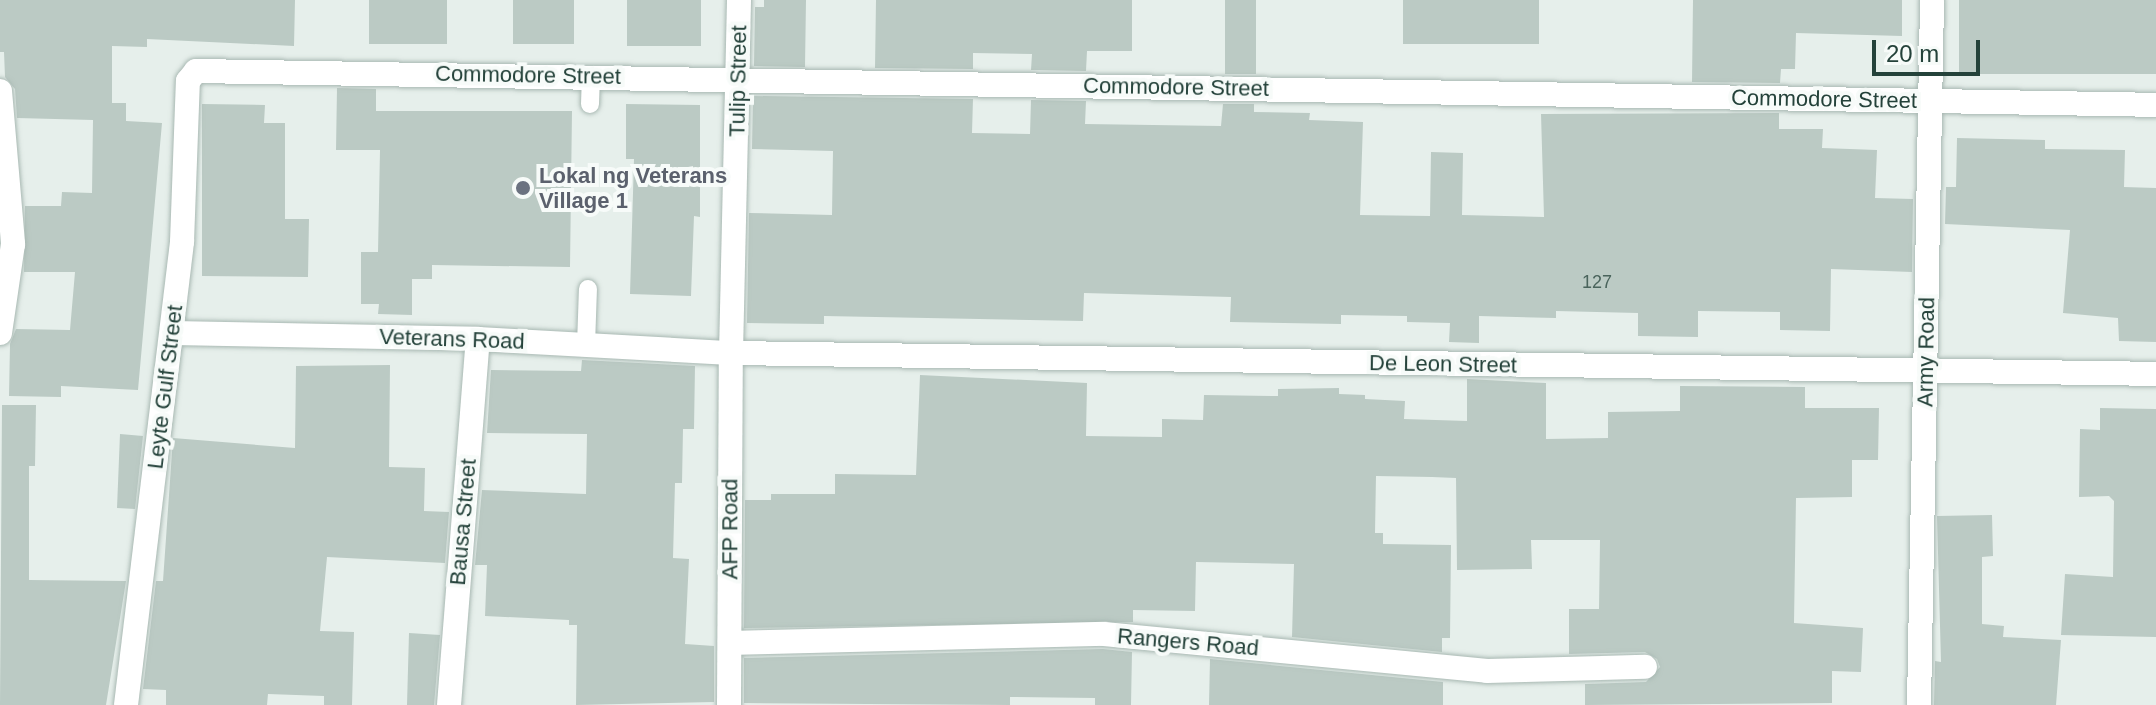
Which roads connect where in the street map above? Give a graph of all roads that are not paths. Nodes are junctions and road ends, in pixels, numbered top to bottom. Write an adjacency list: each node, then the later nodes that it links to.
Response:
1 (739, 0): 5 (street, Tulip Street)
2 (1932, 0): 7 (street, Army Road)
3 (196, 71): 4 (street, Commodore Street); 12 (street, Leyte Gulf Street)
4 (591, 76): 5 (street, Commodore Street); 8 (lane)
5 (738, 79): 7 (street, Commodore Street); 15 (street, Tulip Street)
6 (0, 91): 11 (street)
7 (1931, 101): 9 (street, Commodore Street); 16 (street, Army Road)
8 (590, 104)
9 (2156, 105)
10 (588, 289): 14 (lane)
11 (0, 333)
12 (173, 333): 13 (street, Veterans Road); 20 (street, Leyte Gulf Street)
13 (478, 339): 14 (street, Veterans Road); 21 (street, Bausa Street)
14 (586, 345): 15 (street, Veterans Road)
15 (731, 353): 16 (street, De Leon Street); 18 (street, AFP Road)
16 (1925, 371): 17 (street, De Leon Street); 23 (street, Army Road)
17 (2156, 374)
18 (730, 643): 19 (street, Rangers Road); 22 (street, AFP Road)
19 (1645, 667)
20 (126, 705)
21 (449, 705)
22 (729, 705)
23 (1919, 705)

